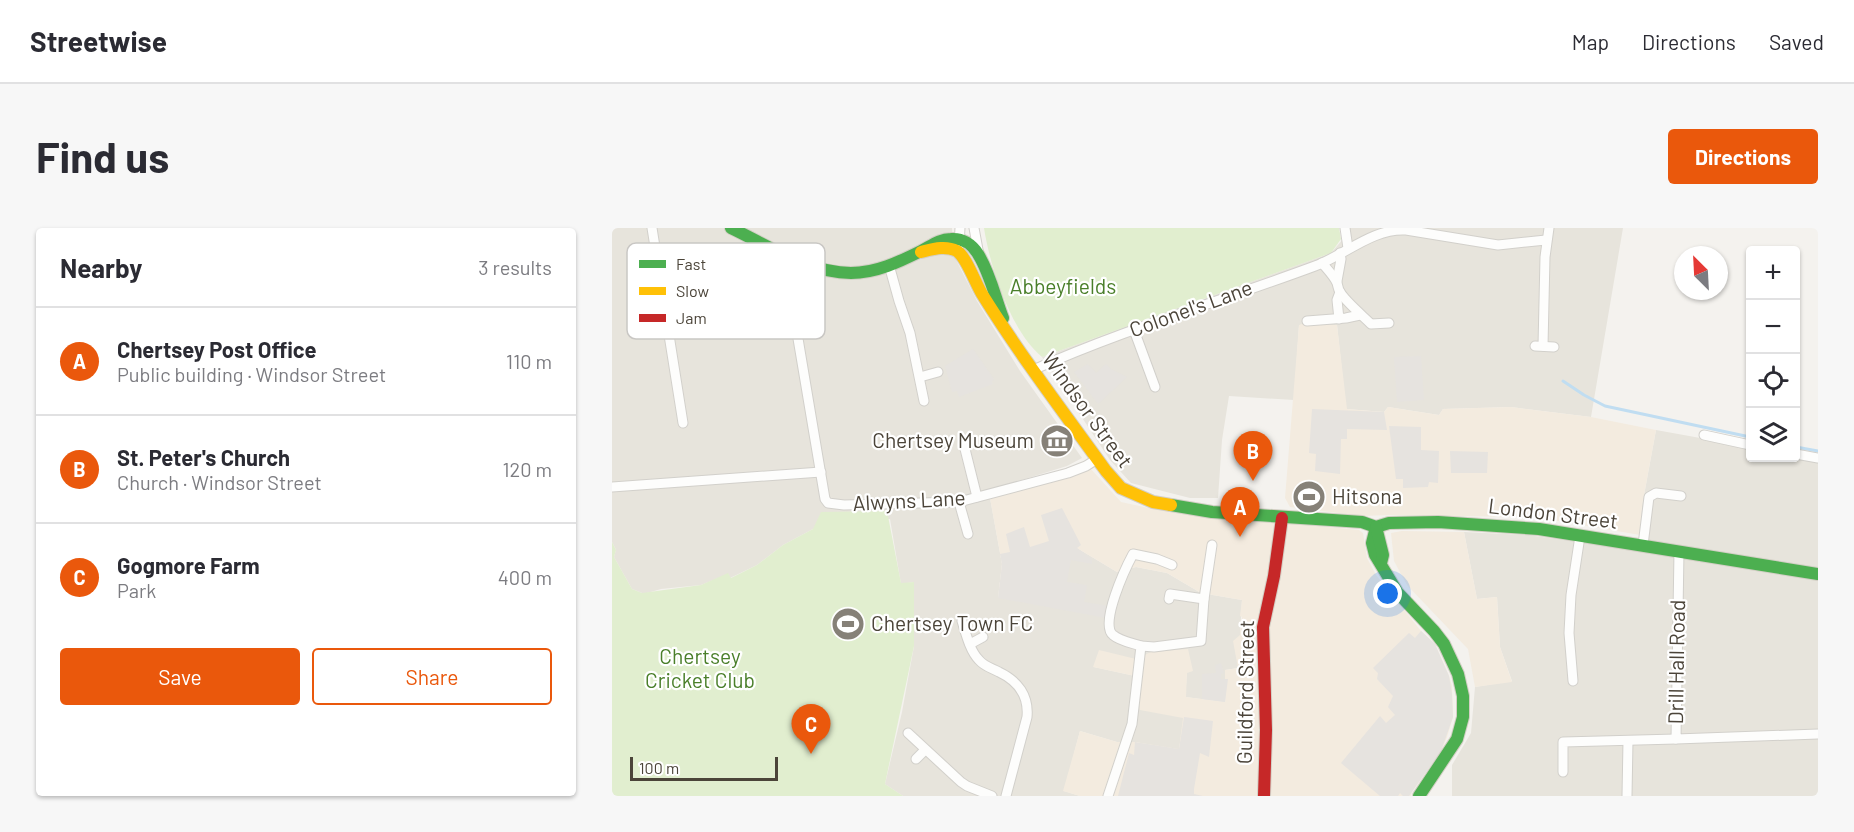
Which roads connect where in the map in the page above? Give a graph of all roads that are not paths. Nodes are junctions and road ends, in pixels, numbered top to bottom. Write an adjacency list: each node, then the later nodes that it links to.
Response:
1 (652, 228): 8 (street)
2 (731, 228): 9 (main road)
3 (974, 228): 12 (street)
4 (1345, 228): 10 (street)
5 (1549, 228): 7 (street)
6 (959, 234): 11 (main road); 12 (main road); 13 (street)
7 (1546, 240): 10 (street, Colonel's Lane); 27 (street)
8 (654, 243)
9 (762, 243)
10 (1344, 251): 14 (street, Colonel's Lane); 17 (street)
11 (921, 252): 13 (main road); 15 (main road)
12 (979, 255): 24 (main road)
13 (962, 256): 24 (main road)
14 (1322, 263): 17 (street); 23 (street, Colonel's Lane)
15 (889, 266): 16 (main road); 30 (street)
16 (825, 270)
17 (1336, 281): 18 (street)
18 (1340, 292): 19 (street); 20 (street)
19 (1360, 315): 20 (street); 22 (street)
20 (1339, 319): 21 (street)
21 (1307, 321)
22 (1389, 323)
23 (1134, 330): 28 (street, Colonel's Lane); 31 (street)
24 (1011, 337): 28 (main road, Windsor Street)
25 (669, 339): 33 (street)
26 (798, 339): 40 (street)
27 (1554, 347)
28 (1033, 370): 39 (main road, Windsor Street)
29 (939, 372): 30 (street)
30 (920, 378): 32 (street)
31 (1155, 387)
32 (924, 401)
33 (682, 423)
34 (1704, 435): 36 (street)
35 (963, 441): 43 (street)
36 (1746, 444)
37 (1800, 454): 38 (street)
38 (1818, 458)
39 (1097, 459): 43 (street, Alwyns Lane); 45 (main road, Windsor Street)
40 (821, 472): 41 (street); 44 (street, Alwyns Lane)
41 (612, 487)
42 (1681, 496): 50 (street)
43 (977, 497): 44 (street, Alwyns Lane)
44 (959, 502): 47 (street)
45 (1282, 518): 46 (main road, London Street); 71 (main road, Guildford Street)
46 (1376, 527): 48 (main road, London Street); 72 (main road)
47 (968, 534)
48 (1580, 536): 50 (main road, London Street); 60 (street)
49 (1212, 545): 55 (street)
50 (1643, 545): 51 (main road, London Street)
51 (1679, 551): 53 (main road, London Street); 63 (street, Drill Hall Road)
52 (1172, 565): 59 (street)
53 (1818, 574)
54 (1168, 599): 55 (street)
55 (1204, 599): 59 (street)
56 (962, 621): 58 (street)
57 (983, 637): 58 (street)
58 (970, 644): 69 (street)
59 (1141, 646): 70 (street)
60 (1573, 681)
61 (908, 733): 65 (street)
62 (1818, 734): 63 (street, Drill Hall Road)
63 (1676, 739): 64 (street)
64 (1628, 741): 67 (street); 73 (street)
65 (925, 750): 66 (street); 68 (street)
66 (916, 759)
67 (1563, 772)
68 (992, 796)
69 (1006, 796)
70 (1108, 796)
71 (1264, 796)
72 (1419, 796)
73 (1627, 796)

